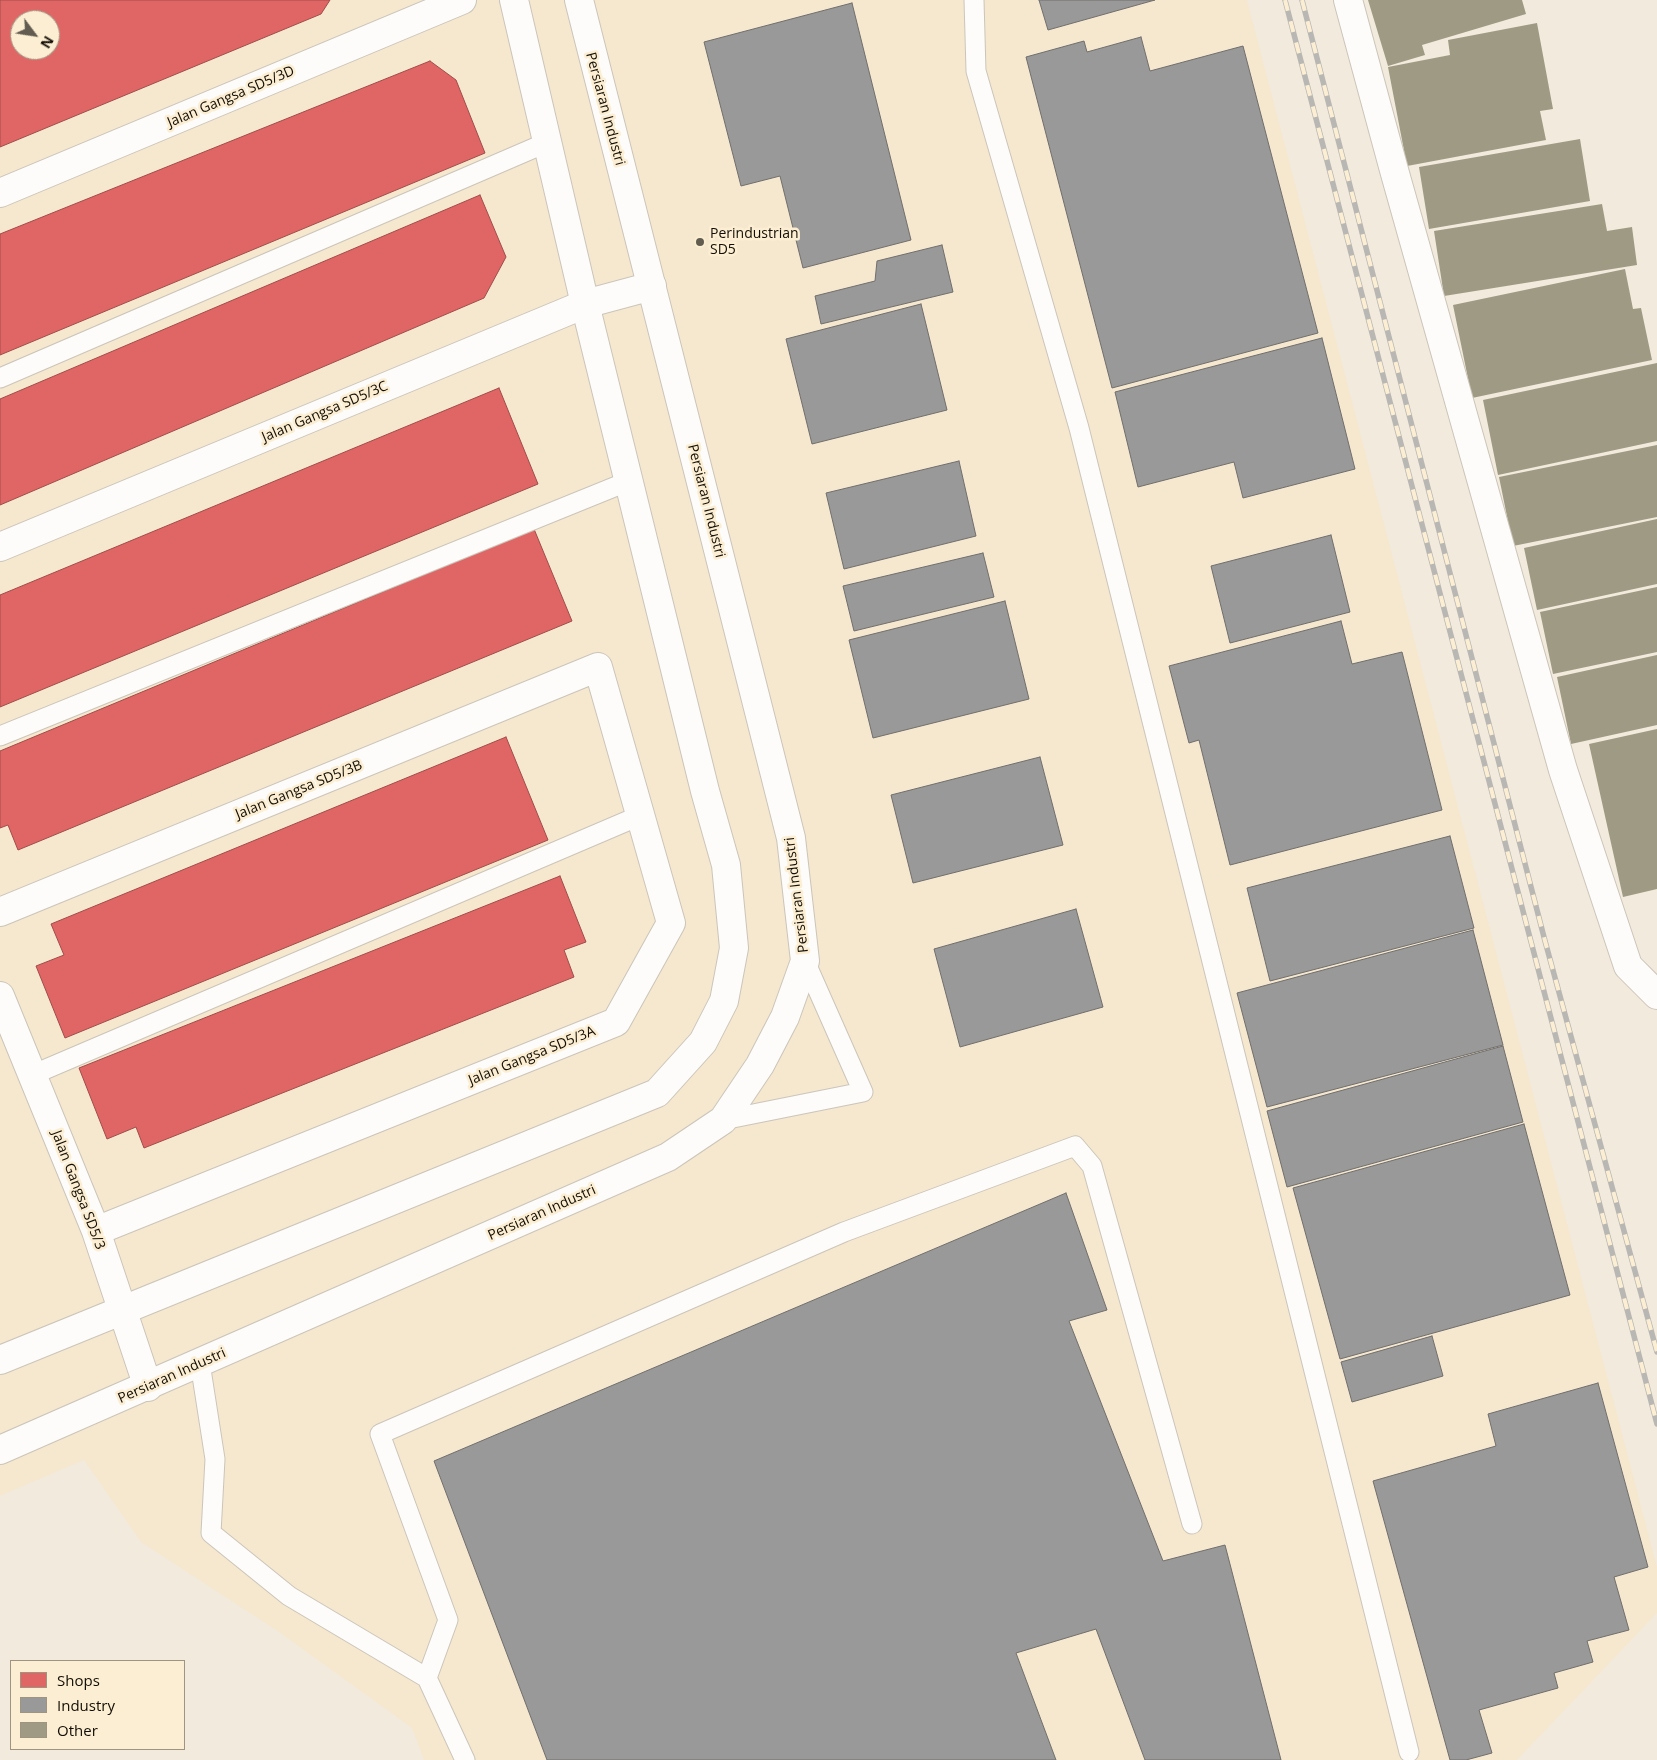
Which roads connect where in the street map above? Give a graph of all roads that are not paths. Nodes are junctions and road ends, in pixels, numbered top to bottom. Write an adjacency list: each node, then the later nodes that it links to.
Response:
1 (514, 0): 6 (street)
2 (578, 0): 8 (street, Persiaran Industri)
3 (974, 0): 30 (lane)
4 (1348, 0): 18 (street)
5 (450, 3): 7 (street, Jalan Gangsa SD5/3D)
6 (548, 142): 9 (street); 10 (lane)
7 (0, 194)
8 (652, 286): 9 (street, Jalan Gangsa SD5/3C); 17 (street, Persiaran Industri)
9 (585, 304): 11 (street); 12 (street, Jalan Gangsa SD5/3C)
10 (0, 378)
11 (629, 481): 14 (lane); 23 (street)
12 (0, 547)
13 (598, 667): 15 (street, Jalan Gangsa SD5/3A); 16 (street, Jalan Gangsa SD5/3B)
14 (0, 736)
15 (639, 816): 20 (lane); 22 (street, Jalan Gangsa SD5/3A)
16 (0, 912)
17 (805, 960): 21 (street, Persiaran Industri); 21 (lane)
18 (1657, 995)
19 (0, 996): 20 (street, Jalan Gangsa SD5/3)
20 (32, 1075): 22 (street, Jalan Gangsa SD5/3)
21 (723, 1120): 25 (street, Persiaran Industri)
22 (96, 1231): 23 (street, Jalan Gangsa SD5/3)
23 (122, 1309): 24 (street); 26 (street, Jalan Gangsa SD5/3)
24 (0, 1360)
25 (200, 1363): 26 (street, Persiaran Industri); 29 (lane)
26 (148, 1387): 27 (street, Persiaran Industri)
27 (0, 1450)
28 (1192, 1524): 29 (lane)
29 (427, 1678): 31 (lane)
30 (1409, 1752)
31 (465, 1760)

